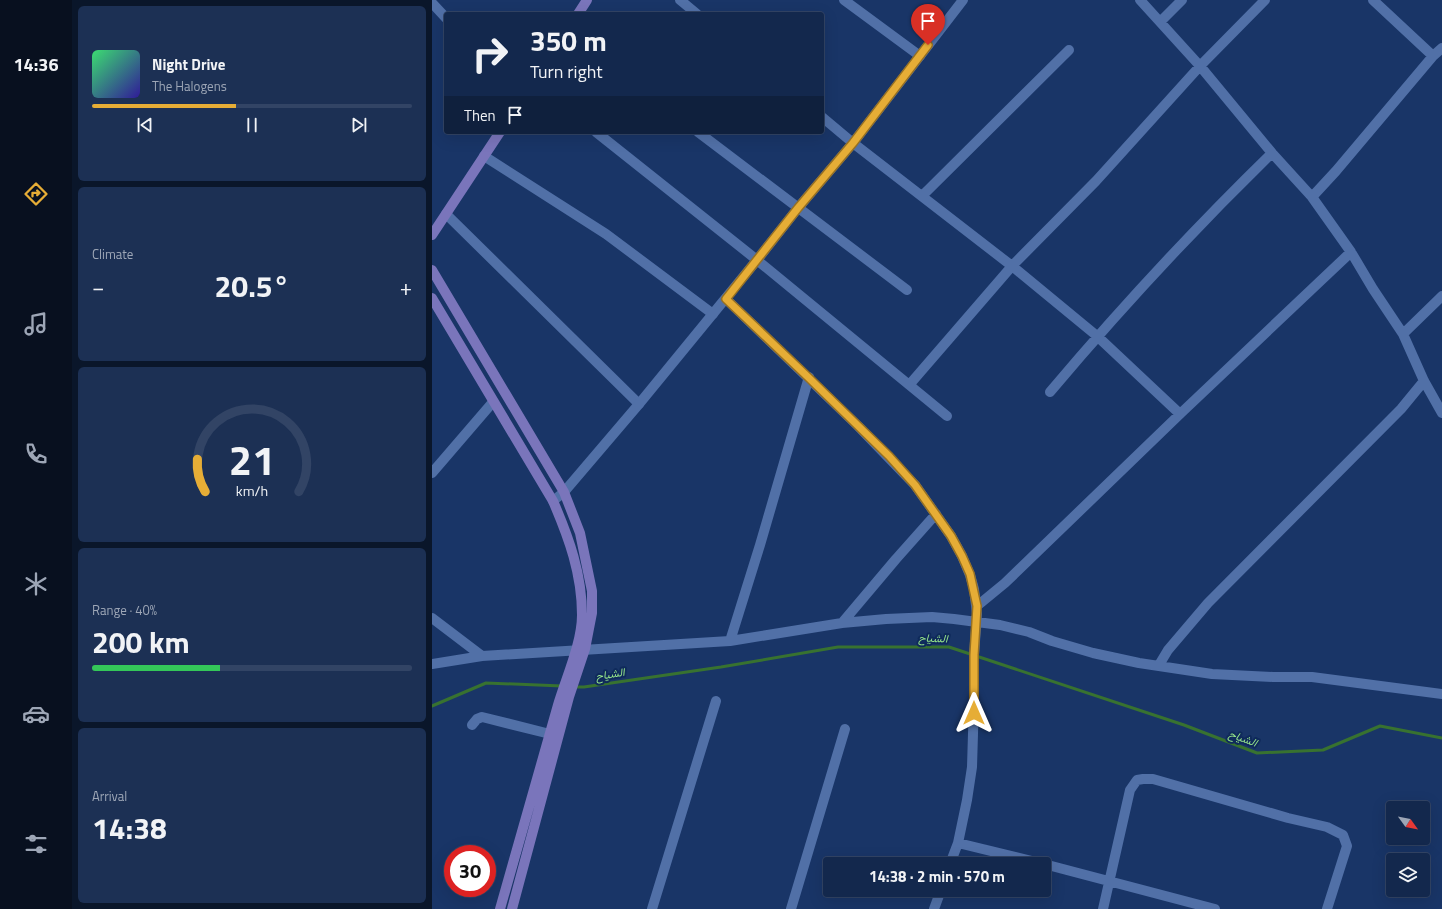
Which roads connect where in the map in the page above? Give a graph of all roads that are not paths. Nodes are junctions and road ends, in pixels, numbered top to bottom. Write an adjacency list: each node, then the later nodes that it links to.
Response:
1 (587, 0): 10 (main road)
2 (680, 0): 11 (street)
3 (844, 0): 16 (street)
4 (963, 0): 16 (street)
5 (1140, 0): 13 (street)
6 (1182, 0): 13 (street)
7 (1265, 0): 18 (street)
8 (1373, 0): 17 (street)
9 (432, 3): 12 (street)
10 (579, 12)
11 (695, 12)
12 (444, 16)
13 (1160, 22): 18 (street)
14 (1442, 48): 17 (street)
15 (1069, 50): 26 (street)
16 (920, 56): 23 (street)
17 (1434, 56): 27 (street)
18 (1200, 66): 24 (street); 34 (street)
19 (824, 120): 23 (street)
20 (499, 134): 25 (main road)
21 (599, 134): 33 (street)
22 (701, 134): 28 (street)
23 (853, 143): 26 (street); 28 (street)
24 (1272, 153): 27 (street); 42 (street)
25 (484, 156): 29 (main road); 40 (street)
26 (922, 196): 34 (street)
27 (1312, 197): 32 (street)
28 (798, 208): 33 (street); 36 (street)
29 (446, 214): 30 (main road); 48 (street)
30 (436, 223): 31 (main road)
31 (432, 235)
32 (1351, 252): 41 (street); 50 (street)
33 (757, 260): 39 (street); 45 (street)
34 (1012, 266): 42 (street); 45 (street)
35 (432, 270): 53 (main road)
36 (907, 290)
37 (1442, 296): 41 (street)
38 (432, 298): 47 (main road)
39 (726, 299): 40 (street); 43 (street)
40 (713, 314): 48 (street)
41 (1403, 334): 44 (street)
42 (1097, 336): 46 (street); 50 (street)
43 (809, 378): 55 (street); 60 (street)
44 (1424, 381): 49 (street); 64 (street)
45 (910, 384): 51 (street)
46 (1050, 392)
47 (493, 402): 52 (street); 54 (main road)
48 (639, 404): 53 (street)
49 (1442, 413)
50 (1180, 414): 56 (street)
51 (947, 416)
52 (432, 473)
53 (564, 492): 54 (street); 61 (main road)
54 (553, 501): 61 (main road)
55 (936, 514): 56 (street); 59 (street)
56 (977, 606): 58 (street)
57 (432, 618): 62 (street)
58 (977, 621): 59 (street); 64 (street); 71 (street)
59 (842, 623): 60 (street)
60 (730, 641): 61 (street)
61 (580, 650): 62 (street); 66 (main road)
62 (482, 656): 63 (street)
63 (432, 664)
64 (1160, 665): 65 (street)
65 (1442, 694)
66 (565, 696): 70 (main road); 78 (main road)
67 (716, 701): 79 (street)
68 (472, 725): 70 (street)
69 (845, 729): 80 (street)
70 (550, 734): 77 (main road)
71 (958, 842): 72 (street); 73 (street)
72 (953, 857)
73 (1017, 857)
74 (1051, 866): 75 (street)
75 (1110, 882): 82 (street); 83 (street); 84 (street)
76 (938, 897): 81 (street)
77 (500, 909)
78 (512, 909)
79 (652, 909)
80 (791, 909)
81 (934, 909)
82 (1103, 909)
83 (1214, 909)
84 (1327, 909)

